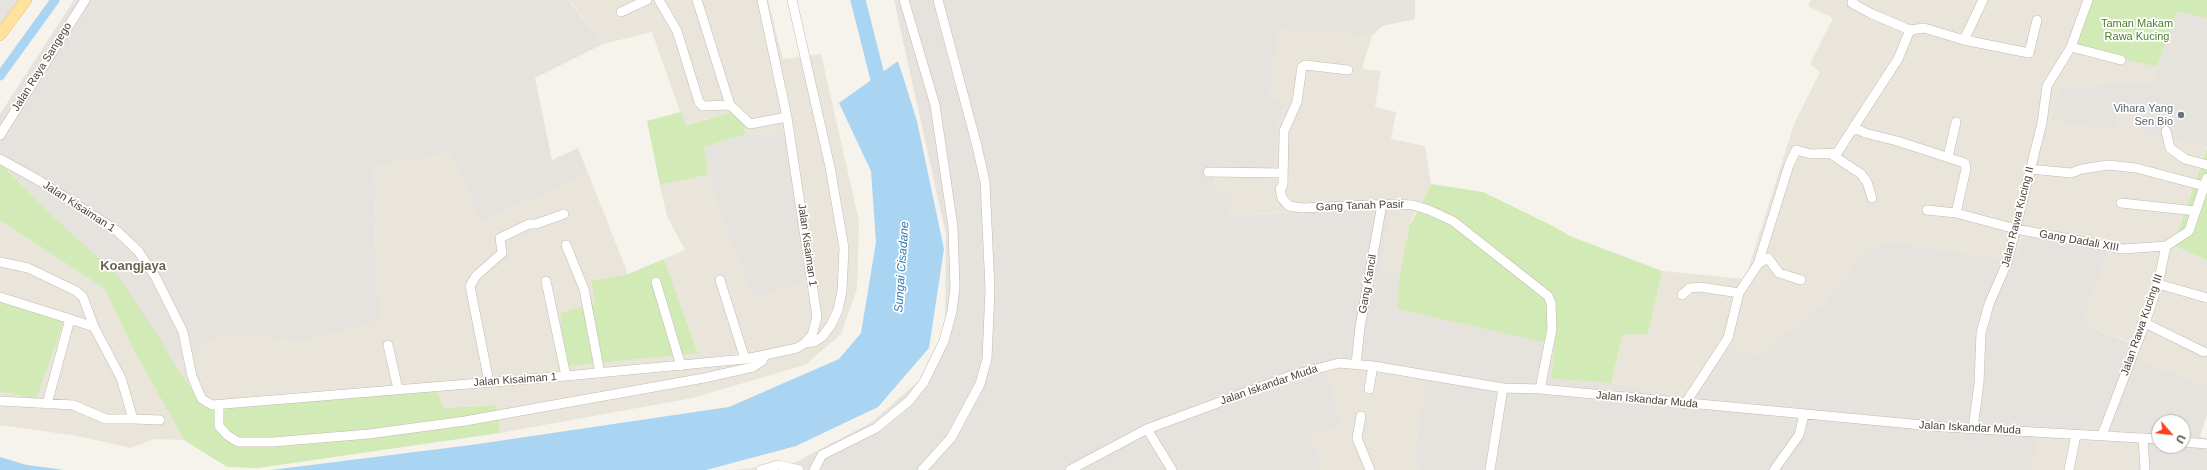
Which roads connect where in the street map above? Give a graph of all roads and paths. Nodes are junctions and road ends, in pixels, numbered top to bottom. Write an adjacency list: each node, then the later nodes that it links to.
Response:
1 (26, 0): 16 (main road)
2 (85, 0): 26 (street, Jalan Raya Sangego)
3 (646, 0): 13 (street)
4 (659, 0): 21 (street)
5 (697, 0): 21 (street)
6 (762, 0): 22 (street, Jalan Kisaiman 1)
7 (792, 0): 59 (street)
8 (904, 0): 92 (street)
9 (938, 0): 93 (street)
10 (1853, 0): 15 (street)
11 (1983, 0): 17 (street)
12 (2088, 0): 18 (street, Jalan Rawa Kucing II)
13 (621, 12)
14 (2037, 20): 17 (street)
15 (1910, 30): 17 (street); 24 (street)
16 (0, 35)
17 (1964, 40)
18 (2071, 47): 19 (street); 31 (street, Jalan Rawa Kucing II)
19 (2121, 60)
20 (1348, 70): 33 (street, Gang Tanah Pasir)
21 (730, 105): 22 (street)
22 (788, 117): 59 (street, Jalan Kisaiman 1)
23 (1956, 122): 28 (street)
24 (1854, 128): 27 (street); 28 (street)
25 (2166, 131): 30 (street)
26 (0, 135)
27 (1831, 154): 35 (street); 46 (street)
28 (1948, 157): 40 (street)
29 (0, 159): 77 (street, Jalan Kisaiman 1)
30 (2207, 165)
31 (2030, 169): 34 (street); 42 (street, Jalan Rawa Kucing II)
32 (1208, 172): 33 (street)
33 (1283, 173): 37 (street, Gang Tanah Pasir)
34 (2206, 182): 39 (street)
35 (1872, 198)
36 (2120, 203): 39 (street)
37 (1382, 204): 64 (street, Gang Kancil); 73 (street, Gang Tanah Pasir)
38 (1927, 210): 40 (street, Gang Dadali XIII)
39 (2196, 211): 44 (street)
40 (1956, 213): 42 (street, Gang Dadali XIII)
41 (564, 214): 69 (street)
42 (2016, 229): 44 (street, Gang Dadali XIII); 82 (street, Jalan Rawa Kucing II)
43 (566, 245): 67 (street)
44 (2166, 246): 51 (street, Jalan Rawa Kucing III)
45 (0, 262): 58 (street)
46 (1758, 264): 48 (street); 52 (street)
47 (720, 280): 63 (street)
48 (1801, 280)
49 (546, 281): 68 (street)
50 (656, 282): 65 (street)
51 (2158, 284): 55 (street); 57 (street, Jalan Rawa Kucing III)
52 (1739, 293): 53 (street); 76 (street)
53 (1682, 295)
54 (0, 297): 56 (street)
55 (2207, 298)
56 (70, 319): 58 (street); 75 (street)
57 (2145, 323): 61 (street); 85 (street, Jalan Rawa Kucing III)
58 (94, 327): 80 (street)
59 (806, 343): 62 (street, Jalan Kisaiman 1)
60 (388, 344): 71 (street)
61 (2204, 352)
62 (765, 355): 63 (street, Jalan Kisaiman 1); 77 (street)
63 (744, 359): 65 (street, Jalan Kisaiman 1)
64 (1356, 364): 66 (street, Jalan Iskandar Muda); 83 (street, Jalan Iskandar Muda)
65 (680, 366): 67 (street, Jalan Kisaiman 1)
66 (1373, 366): 70 (street, Jalan Iskandar Muda); 72 (street)
67 (600, 373): 68 (street, Jalan Kisaiman 1)
68 (566, 376): 69 (street, Jalan Kisaiman 1)
69 (489, 382): 71 (street, Jalan Kisaiman 1)
70 (1503, 388): 73 (street, Jalan Iskandar Muda); 97 (street)
71 (398, 389): 77 (street, Jalan Kisaiman 1)
72 (1369, 389)
73 (1540, 390): 76 (street, Jalan Iskandar Muda)
74 (0, 401): 75 (street)
75 (47, 404): 80 (street)
76 (1685, 404): 78 (street, Jalan Iskandar Muda)
77 (218, 405)
78 (1804, 415): 82 (street, Jalan Iskandar Muda); 98 (street)
79 (1361, 416): 96 (street)
80 (133, 419): 81 (street)
81 (160, 420)
82 (1973, 428): 84 (street, Jalan Iskandar Muda)
83 (1147, 429): 94 (street, Jalan Iskandar Muda); 95 (street)
84 (2076, 435): 85 (street, Jalan Iskandar Muda); 99 (street)
85 (2102, 435): 86 (street, Jalan Iskandar Muda)
86 (2143, 438): 87 (street, Jalan Iskandar Muda); 100 (street)
87 (2151, 438)
88 (2191, 443): 89 (street)
89 (2207, 444)
90 (761, 470): 91 (street)
91 (799, 470)
92 (814, 470)
93 (922, 470)
94 (1070, 470)
95 (1172, 470)
96 (1370, 470)
97 (1490, 470)
98 (1774, 470)
99 (2069, 470)
100 (2145, 470)

